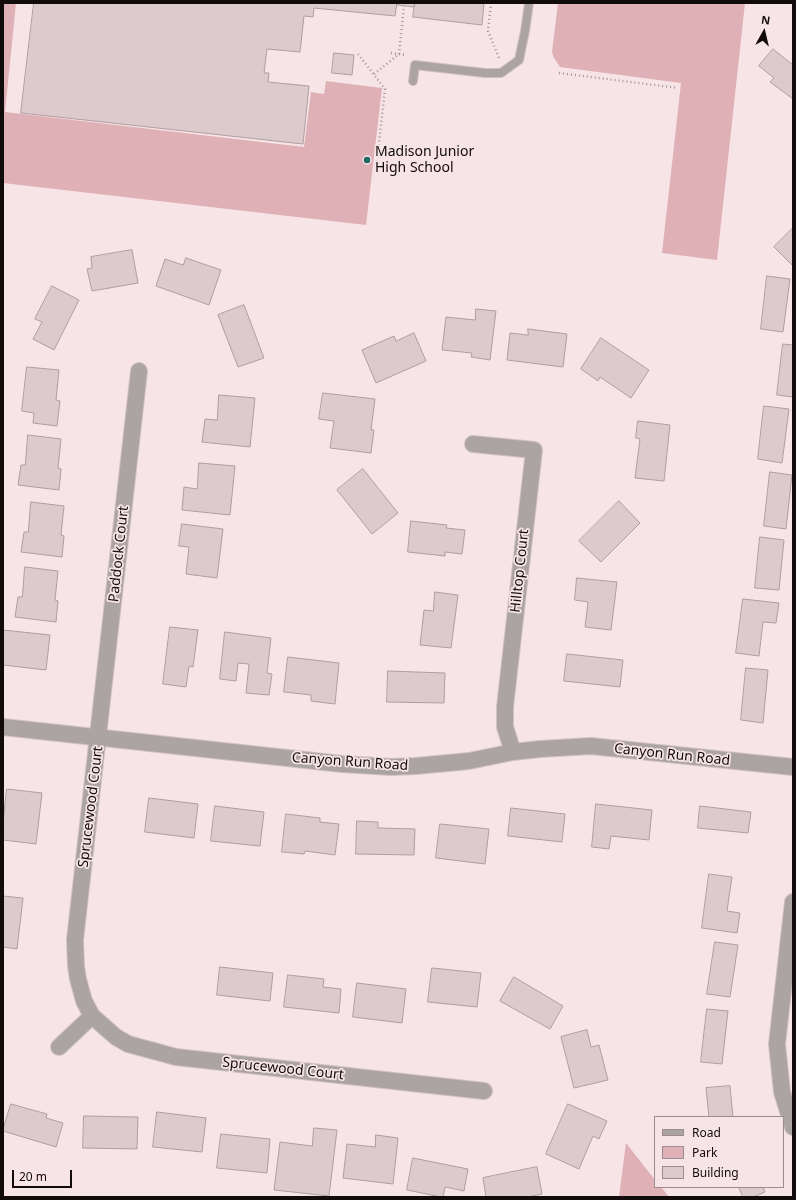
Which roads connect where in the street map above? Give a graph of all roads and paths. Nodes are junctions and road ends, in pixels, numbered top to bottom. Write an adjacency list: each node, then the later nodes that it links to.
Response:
1 (491, 3): 8 (path)
2 (529, 3): 11 (lane)
3 (404, 6): 6 (path)
4 (391, 53): 6 (path)
5 (358, 54): 9 (path)
6 (399, 54): 7 (path); 9 (path)
7 (407, 55)
8 (500, 62)
9 (374, 74): 13 (path)
10 (559, 74): 12 (path)
11 (413, 81)
12 (678, 88)
13 (376, 169)
14 (139, 371): 17 (street, Paddock Court)
15 (473, 444): 18 (street, Hilltop Court)
16 (3, 727): 17 (street, Canyon Run Road)
17 (99, 738): 18 (street, Canyon Run Road); 21 (street, Sprucewood Court)
18 (513, 752): 19 (street, Canyon Run Road)
19 (793, 767)
20 (793, 902): 24 (street)
21 (92, 1016): 22 (street); 23 (street, Sprucewood Court)
22 (59, 1047)
23 (484, 1091)
24 (793, 1126)

